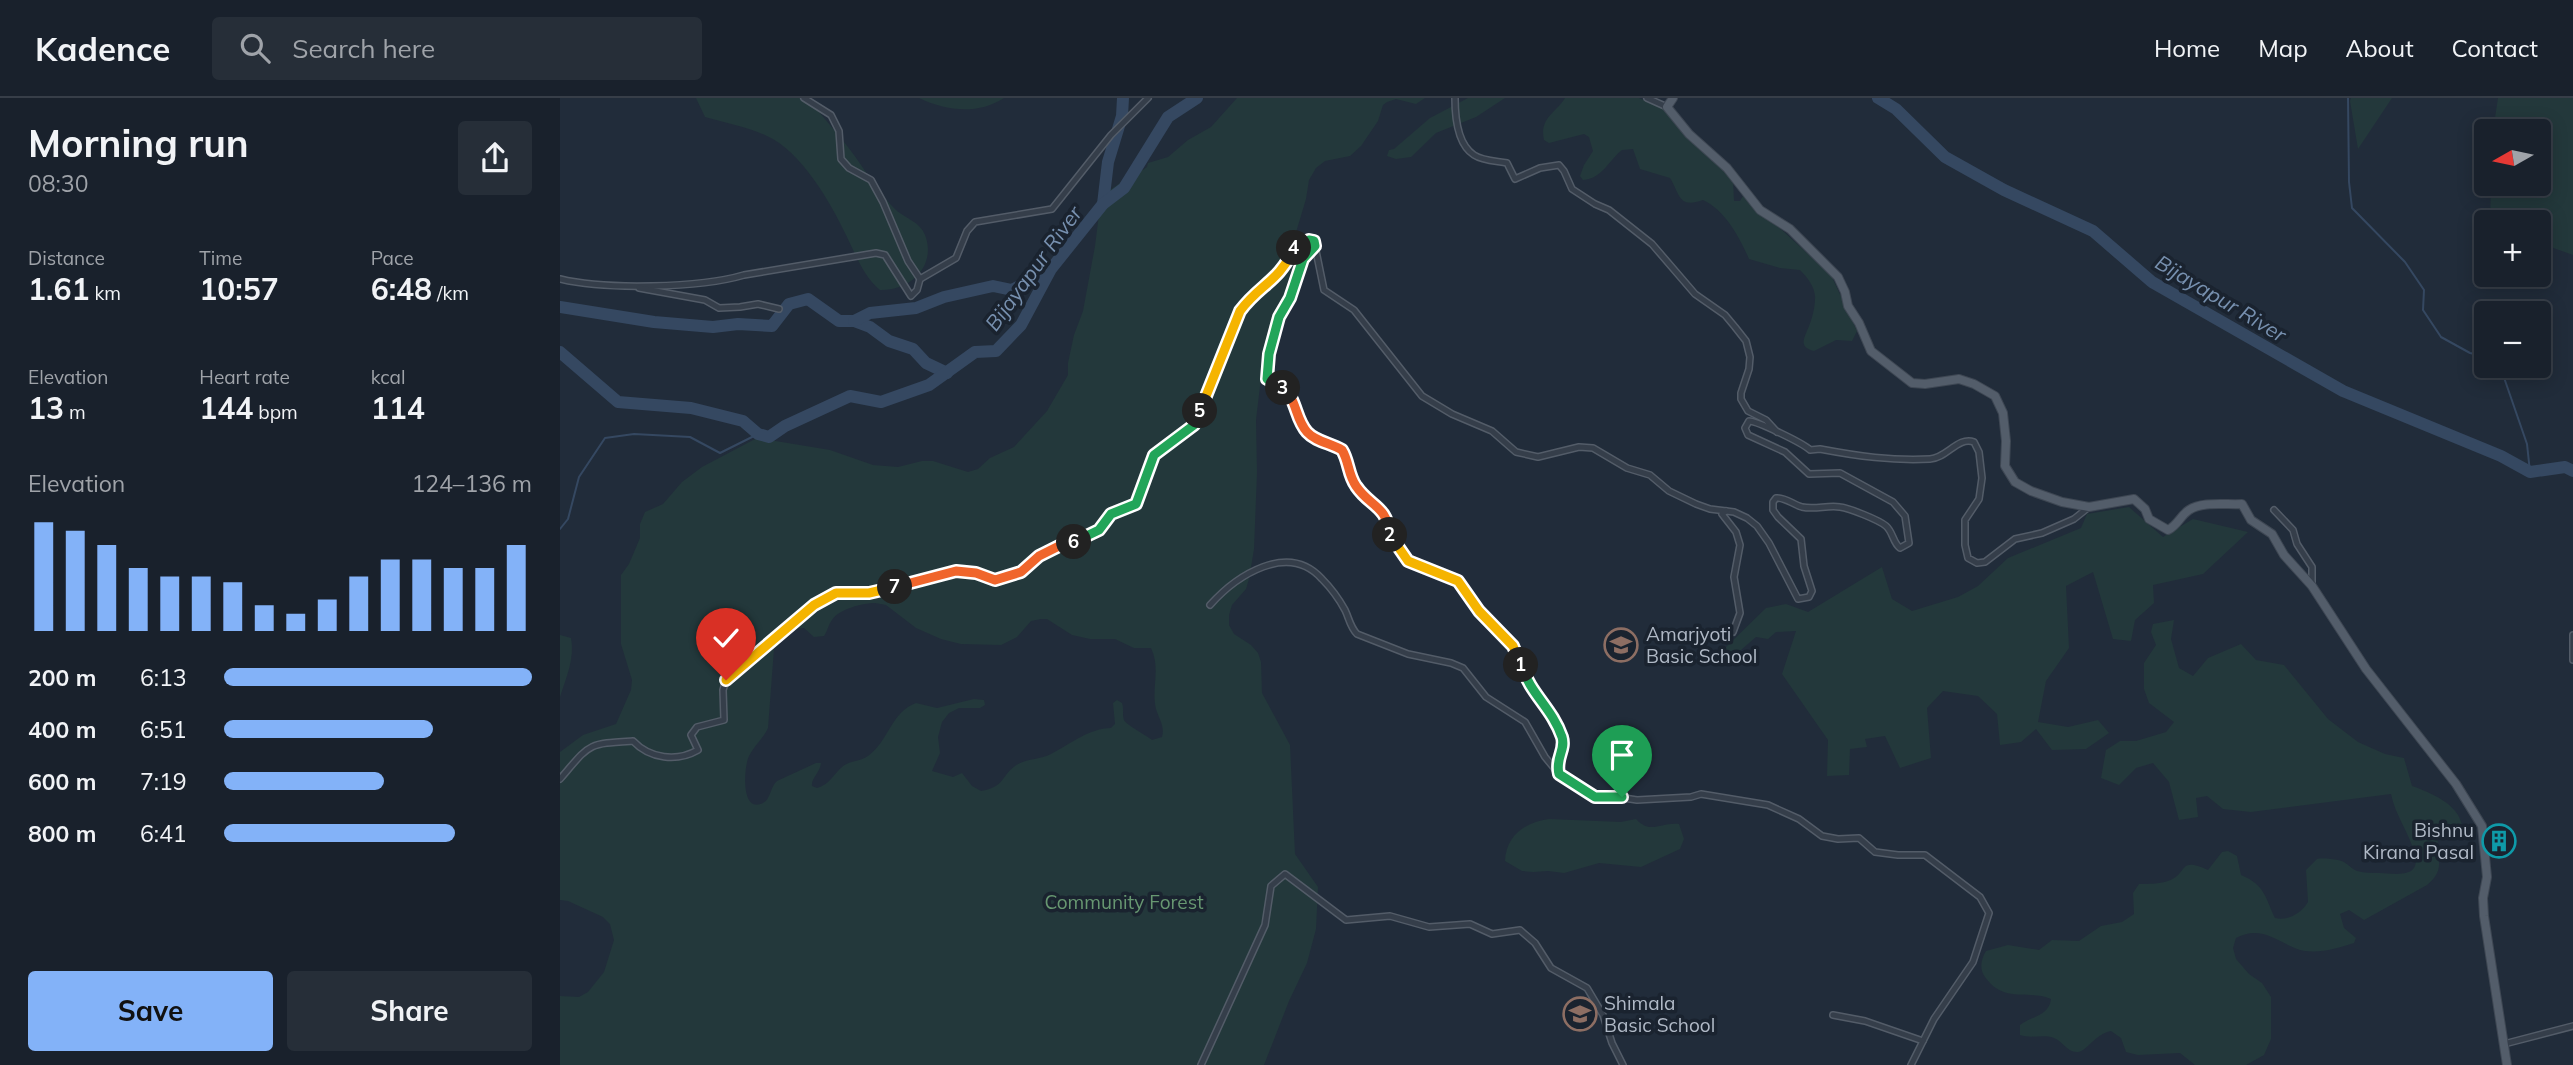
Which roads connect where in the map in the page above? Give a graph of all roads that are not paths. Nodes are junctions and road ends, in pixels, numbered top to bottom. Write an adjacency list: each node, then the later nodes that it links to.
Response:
1 (804, 98): 9 (street)
2 (1148, 98): 9 (street)
3 (1455, 98): 12 (street)
4 (1647, 98): 6 (street)
5 (1673, 98): 6 (main road)
6 (1667, 107): 13 (main road)
7 (1315, 246): 15 (street); 21 (street); 22 (street)
8 (560, 279): 10 (street)
9 (920, 279): 10 (street)
10 (629, 286): 11 (street)
11 (779, 309)
12 (1784, 436): 13 (street); 15 (street)
13 (2089, 507): 16 (main road)
14 (2274, 510): 16 (street)
15 (1726, 511): 18 (street)
16 (2312, 586): 26 (main road)
17 (1210, 605): 21 (street)
18 (1733, 632)
19 (2573, 635): 20 (street)
20 (2573, 660)
21 (1559, 774): 25 (street)
22 (560, 779)
23 (1833, 1015): 25 (street)
24 (2573, 1026): 26 (street)
25 (1923, 1041): 29 (street)
26 (2504, 1044): 30 (main road)
27 (1201, 1065): 28 (street)
28 (1623, 1065)
29 (1912, 1065)
30 (2507, 1065)

